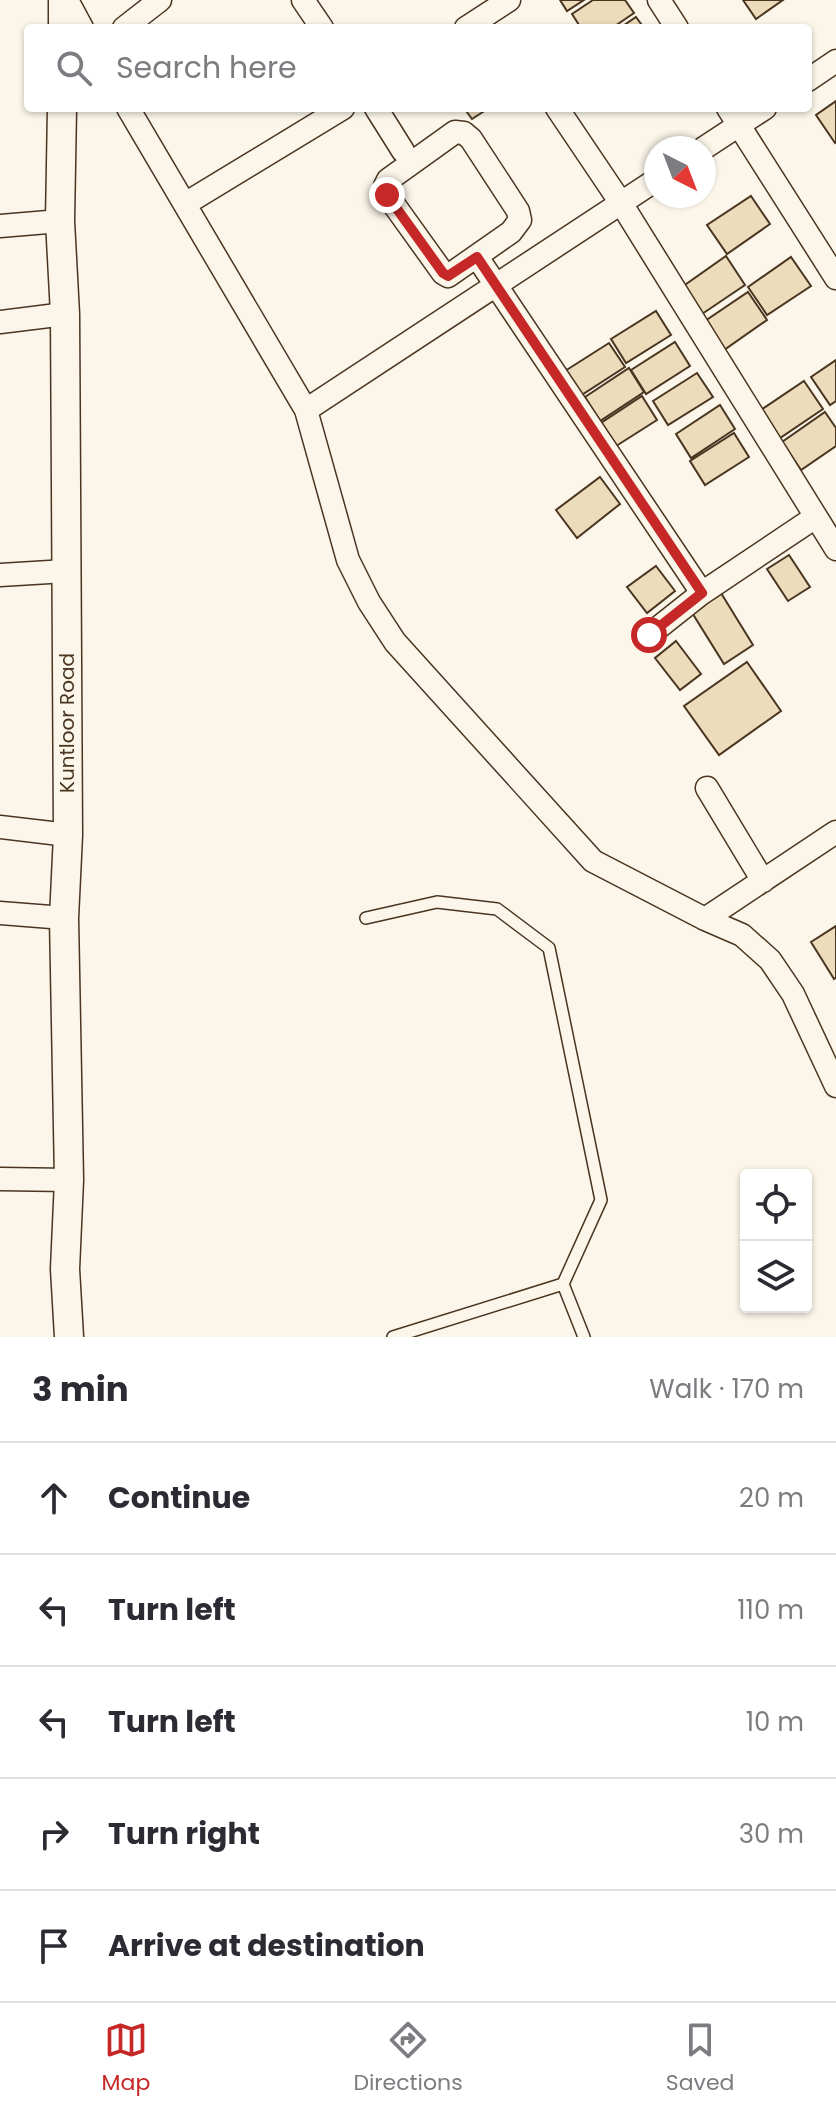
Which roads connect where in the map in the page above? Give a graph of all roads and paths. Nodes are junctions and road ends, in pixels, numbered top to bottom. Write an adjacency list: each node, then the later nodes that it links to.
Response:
1 (65, 0): 6 (street); 7 (street)
2 (160, 0): 8 (street)
3 (303, 0): 9 (street)
4 (659, 0): 11 (street)
5 (497, 10): 10 (street)
6 (63, 24)
7 (80, 24)
8 (129, 24)
9 (319, 24)
10 (473, 24)
11 (674, 24)
12 (836, 61): 13 (street)
13 (812, 77)
14 (62, 112): 25 (street, Kuntloor Road)
15 (130, 112): 24 (street)
16 (336, 112): 24 (street)
17 (379, 112): 21 (street)
18 (560, 112): 23 (street)
19 (733, 117): 20 (street); 28 (street)
20 (715, 136)
21 (403, 151)
22 (644, 188): 23 (street)
23 (621, 203): 29 (street); 33 (street)
24 (185, 204): 32 (street)
25 (60, 221): 26 (street); 30 (street, Kuntloor Road)
26 (0, 226)
27 (477, 257): 27 (street); 29 (street)
28 (836, 278)
29 (498, 286): 32 (street); 37 (street)
30 (65, 314): 31 (street); 35 (street, Kuntloor Road)
31 (0, 322)
32 (306, 410): 47 (street)
33 (814, 518): 34 (street); 37 (street)
34 (836, 549)
35 (66, 571): 36 (street); 42 (street, Kuntloor Road)
36 (0, 575)
37 (702, 593): 38 (street)
38 (649, 635)
39 (707, 788): 43 (street)
40 (0, 827): 42 (street)
41 (836, 832): 43 (street)
42 (68, 835): 45 (street, Kuntloor Road)
43 (763, 881): 47 (street)
44 (0, 913): 45 (street)
45 (64, 918): 50 (street, Kuntloor Road)
46 (366, 918): 51 (lane)
47 (705, 919): 48 (street)
48 (836, 1086)
49 (0, 1179): 50 (street)
50 (69, 1180): 52 (street, Kuntloor Road)
51 (563, 1284): 53 (lane); 54 (lane)
52 (69, 1337)
53 (393, 1337)
54 (584, 1337)

